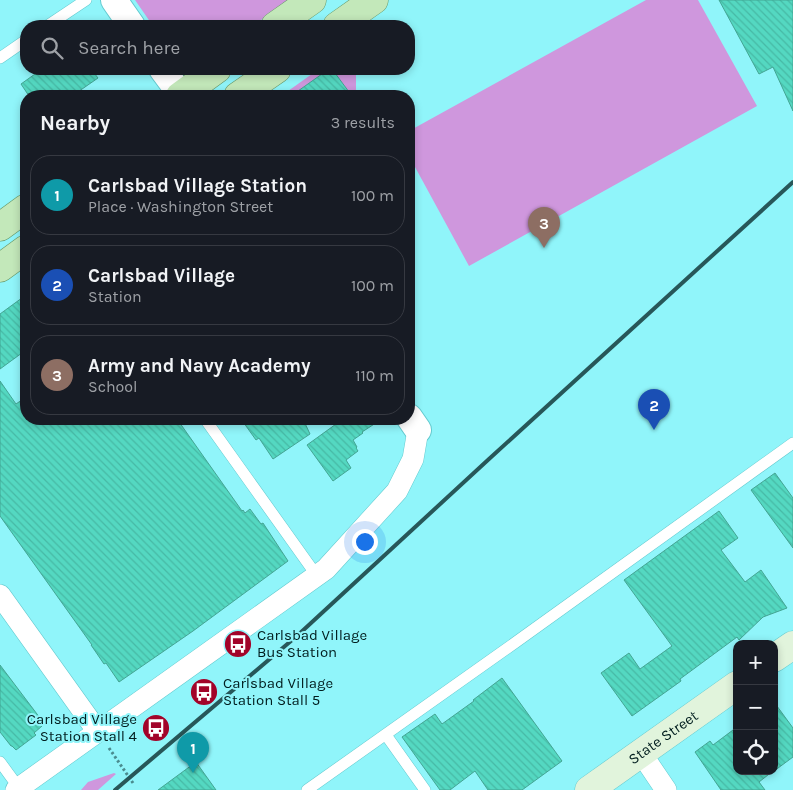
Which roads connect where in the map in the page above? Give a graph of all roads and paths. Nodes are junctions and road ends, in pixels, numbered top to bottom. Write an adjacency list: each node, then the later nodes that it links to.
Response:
1 (86, 0): 5 (lane)
2 (114, 0): 6 (street)
3 (312, 0): 7 (main road)
4 (374, 0): 8 (main road)
5 (56, 20)
6 (128, 20)
7 (284, 20)
8 (346, 20)
9 (20, 44): 10 (lane)
10 (0, 58)
11 (166, 75): 14 (street)
12 (210, 75): 15 (main road)
13 (268, 75): 16 (main road)
14 (177, 90)
15 (189, 90)
16 (247, 90)
17 (20, 212): 18 (main road)
18 (0, 227)
19 (20, 253): 20 (main road)
20 (0, 268)
21 (209, 425): 24 (lane)
22 (413, 425): 24 (street)
23 (793, 443): 30 (lane)
24 (317, 576): 29 (street)
25 (0, 595): 29 (street)
26 (793, 645): 27 (main road)
27 (778, 655)
28 (733, 688): 31 (main road, State Street)
29 (98, 732): 33 (path); 34 (street)
30 (386, 735): 35 (lane); 36 (lane)
31 (641, 753): 37 (main road, State Street); 38 (street)
32 (0, 762): 34 (lane)
33 (133, 783)
34 (18, 789)
35 (307, 790)
36 (425, 790)
37 (589, 790)
38 (666, 790)

